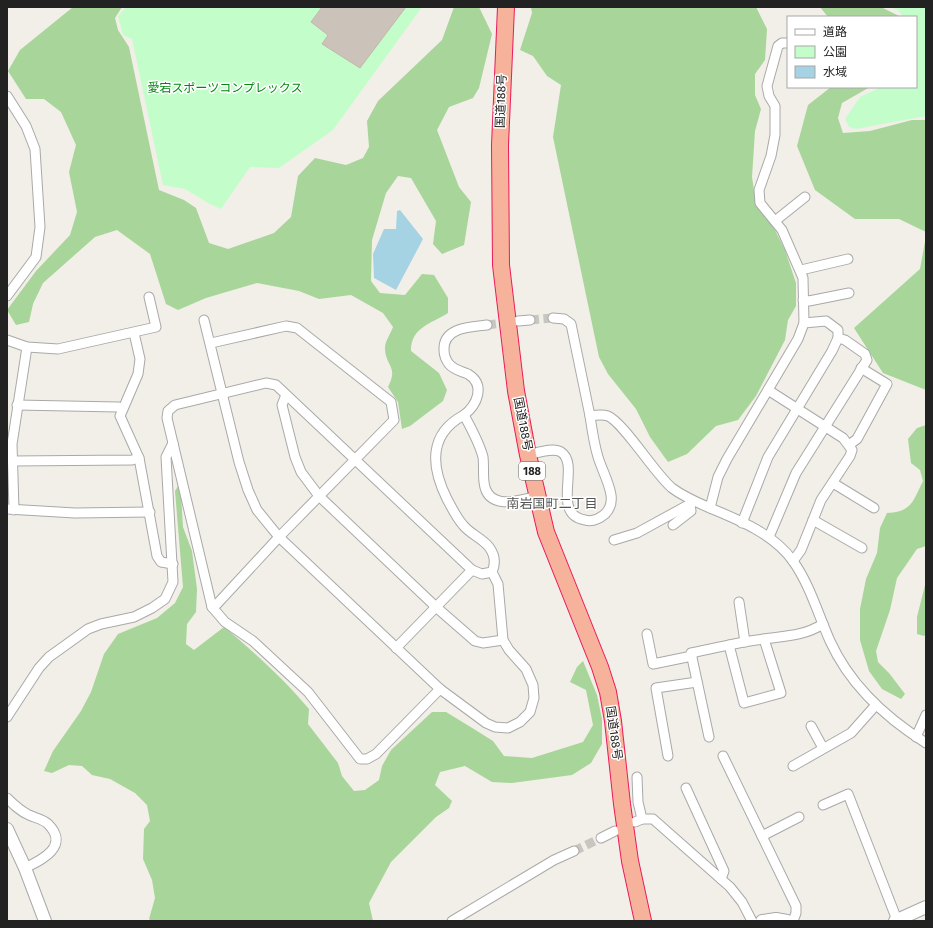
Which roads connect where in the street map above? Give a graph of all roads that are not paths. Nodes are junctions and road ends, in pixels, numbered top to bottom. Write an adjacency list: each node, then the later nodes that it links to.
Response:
1 (506, 7): 35 (highway, 国道188号 / 188)
2 (787, 43): 5 (street)
3 (7, 96): 9 (street)
4 (805, 197): 5 (street)
5 (775, 221): 7 (street)
6 (848, 259): 7 (street)
7 (801, 270): 11 (street)
8 (849, 293): 11 (street)
9 (7, 296)
10 (149, 297): 18 (street)
11 (803, 300): 16 (street)
12 (553, 318): 31 (street)
13 (204, 320): 21 (street)
14 (530, 320): 15 (street)
15 (518, 321)
16 (804, 323): 19 (street); 24 (street)
17 (487, 325): 30 (street)
18 (134, 333): 22 (street); 28 (street)
19 (838, 338): 23 (street); 29 (street)
20 (7, 340): 22 (street)
21 (211, 343): 25 (street); 37 (street)
22 (27, 347): 27 (street)
23 (861, 368): 32 (street); 34 (street)
24 (768, 390): 29 (street); 43 (street)
25 (223, 394): 26 (street); 33 (street); 50 (street)
26 (286, 395): 37 (street); 40 (street)
27 (17, 405): 28 (street); 38 (street)
28 (123, 408): 36 (street)
29 (798, 409): 32 (street); 48 (street)
30 (464, 415): 41 (street); 57 (street)
31 (590, 416): 35 (street); 42 (street)
32 (826, 426): 34 (street); 51 (street)
33 (173, 443): 55 (street); 59 (street)
34 (849, 445): 39 (street)
35 (528, 455): 41 (highway, 国道188号 / 188)
36 (139, 458): 38 (street); 46 (street)
37 (355, 458): 40 (street); 56 (street)
38 (14, 461): 45 (street)
39 (833, 483): 44 (street); 47 (street)
40 (319, 496): 50 (street); 60 (street)
41 (538, 496): 97 (highway, 国道188号 / 188)
42 (691, 503): 43 (street); 49 (street); 52 (street)
43 (710, 508): 48 (street)
44 (874, 508)
45 (11, 509): 46 (street)
46 (150, 512): 55 (street)
47 (813, 520): 53 (street); 54 (street)
48 (742, 523): 51 (street)
49 (673, 525)
50 (279, 537): 59 (street); 67 (street)
51 (769, 537): 54 (street)
52 (614, 540)
53 (862, 548)
54 (793, 560): 61 (street)
55 (173, 564): 73 (street)
56 (472, 570): 57 (street); 60 (street)
57 (492, 572): 64 (street)
58 (739, 602): 65 (street)
59 (212, 607): 70 (street)
60 (436, 607): 64 (street); 67 (street)
61 (823, 624): 63 (street); 71 (street)
62 (647, 634): 68 (street)
63 (764, 638): 65 (street); 66 (street)
64 (503, 640): 70 (street)
65 (745, 642): 66 (street)
66 (729, 645): 68 (street)
67 (396, 648): 70 (street)
68 (692, 656): 69 (street)
69 (697, 682): 75 (street); 79 (street)
70 (440, 690)
71 (876, 706): 76 (street); 78 (street)
72 (926, 715): 76 (street)
73 (7, 717)
74 (811, 726): 78 (street)
75 (709, 737)
76 (916, 737): 77 (street)
77 (926, 743)
78 (824, 748): 81 (street)
79 (668, 756)
80 (723, 756): 89 (street)
81 (793, 766)
82 (637, 777): 93 (street)
83 (686, 788): 93 (street)
84 (7, 798): 92 (street)
85 (823, 805): 102 (street)
86 (799, 817): 89 (street)
87 (7, 829): 92 (street)
88 (615, 831): 90 (street)
89 (762, 836): 101 (street)
90 (601, 838)
91 (574, 851): 95 (street)
92 (25, 868): 96 (street)
93 (721, 879): 98 (street)
94 (926, 907): 102 (street)
95 (457, 920)
96 (44, 921)
97 (643, 921)
98 (752, 921)
99 (762, 921): 100 (street)
100 (787, 921)
101 (793, 921)
102 (896, 921)

